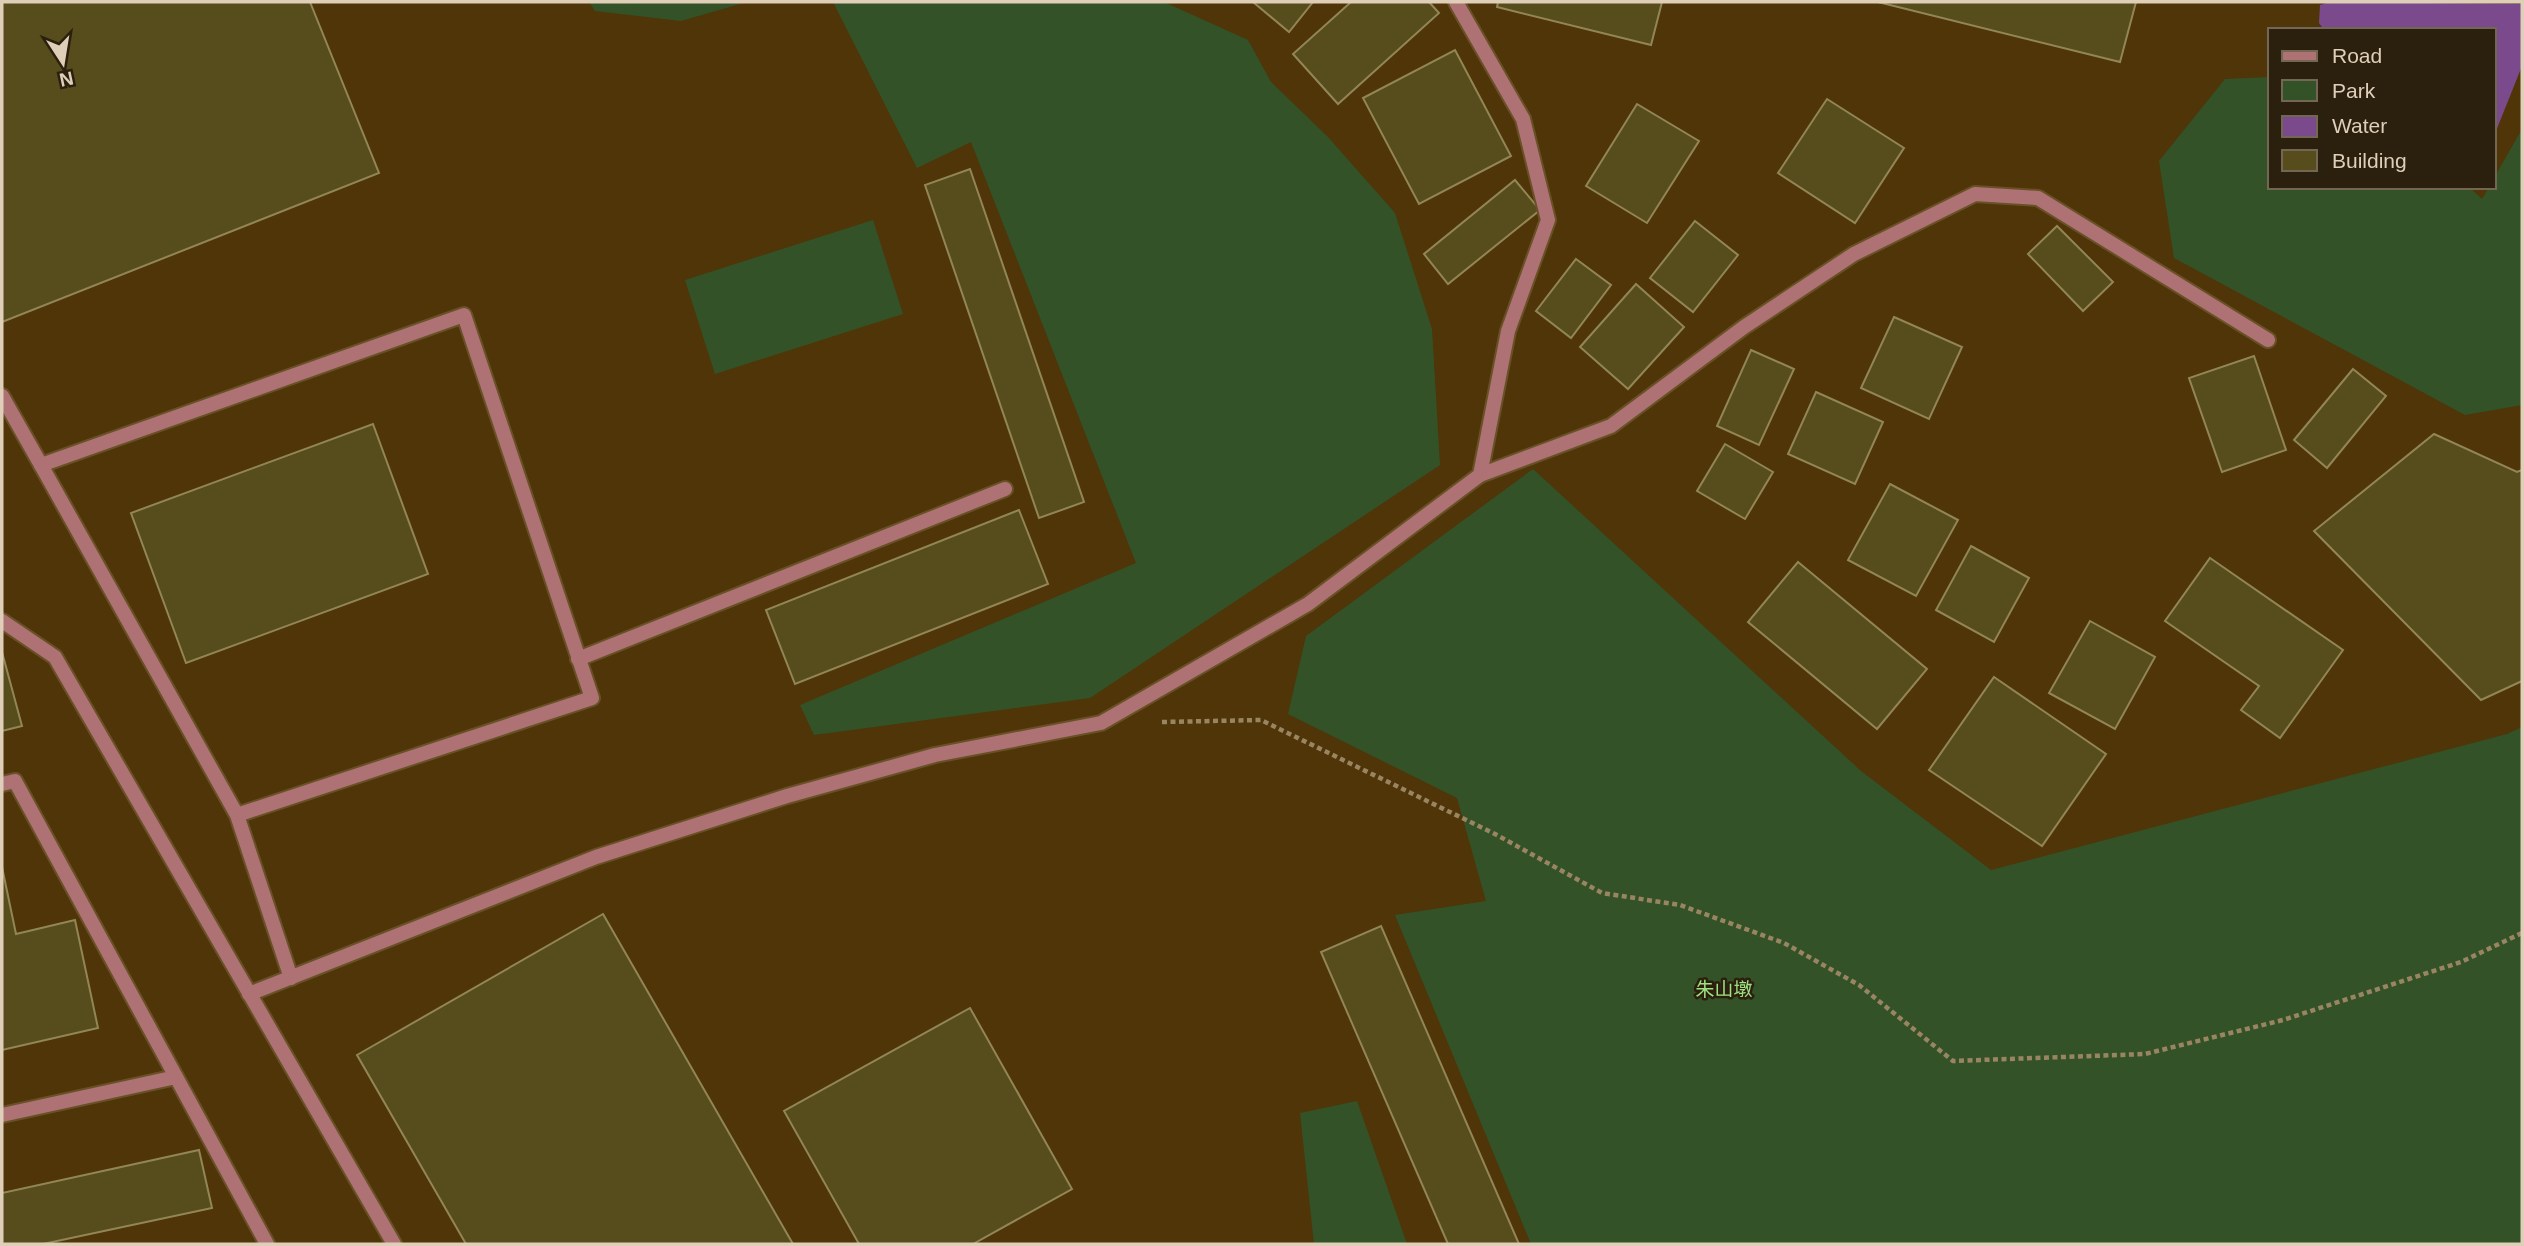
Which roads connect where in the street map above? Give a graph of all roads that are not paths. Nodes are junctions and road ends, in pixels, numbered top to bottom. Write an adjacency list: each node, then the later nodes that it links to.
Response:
1 (1455, 2): 5 (street)
2 (2268, 340): 5 (street)
3 (2, 396): 4 (street)
4 (41, 465): 8 (street); 10 (street)
5 (1480, 475): 11 (street)
6 (1005, 489): 8 (street)
7 (2, 621): 12 (street)
8 (578, 659): 10 (street)
9 (2, 784): 13 (street)
10 (237, 815): 11 (street)
11 (291, 978): 12 (street)
12 (249, 994): 16 (street)
13 (176, 1077): 14 (street); 15 (street)
14 (2, 1115)
15 (267, 1244)
16 (394, 1244)

